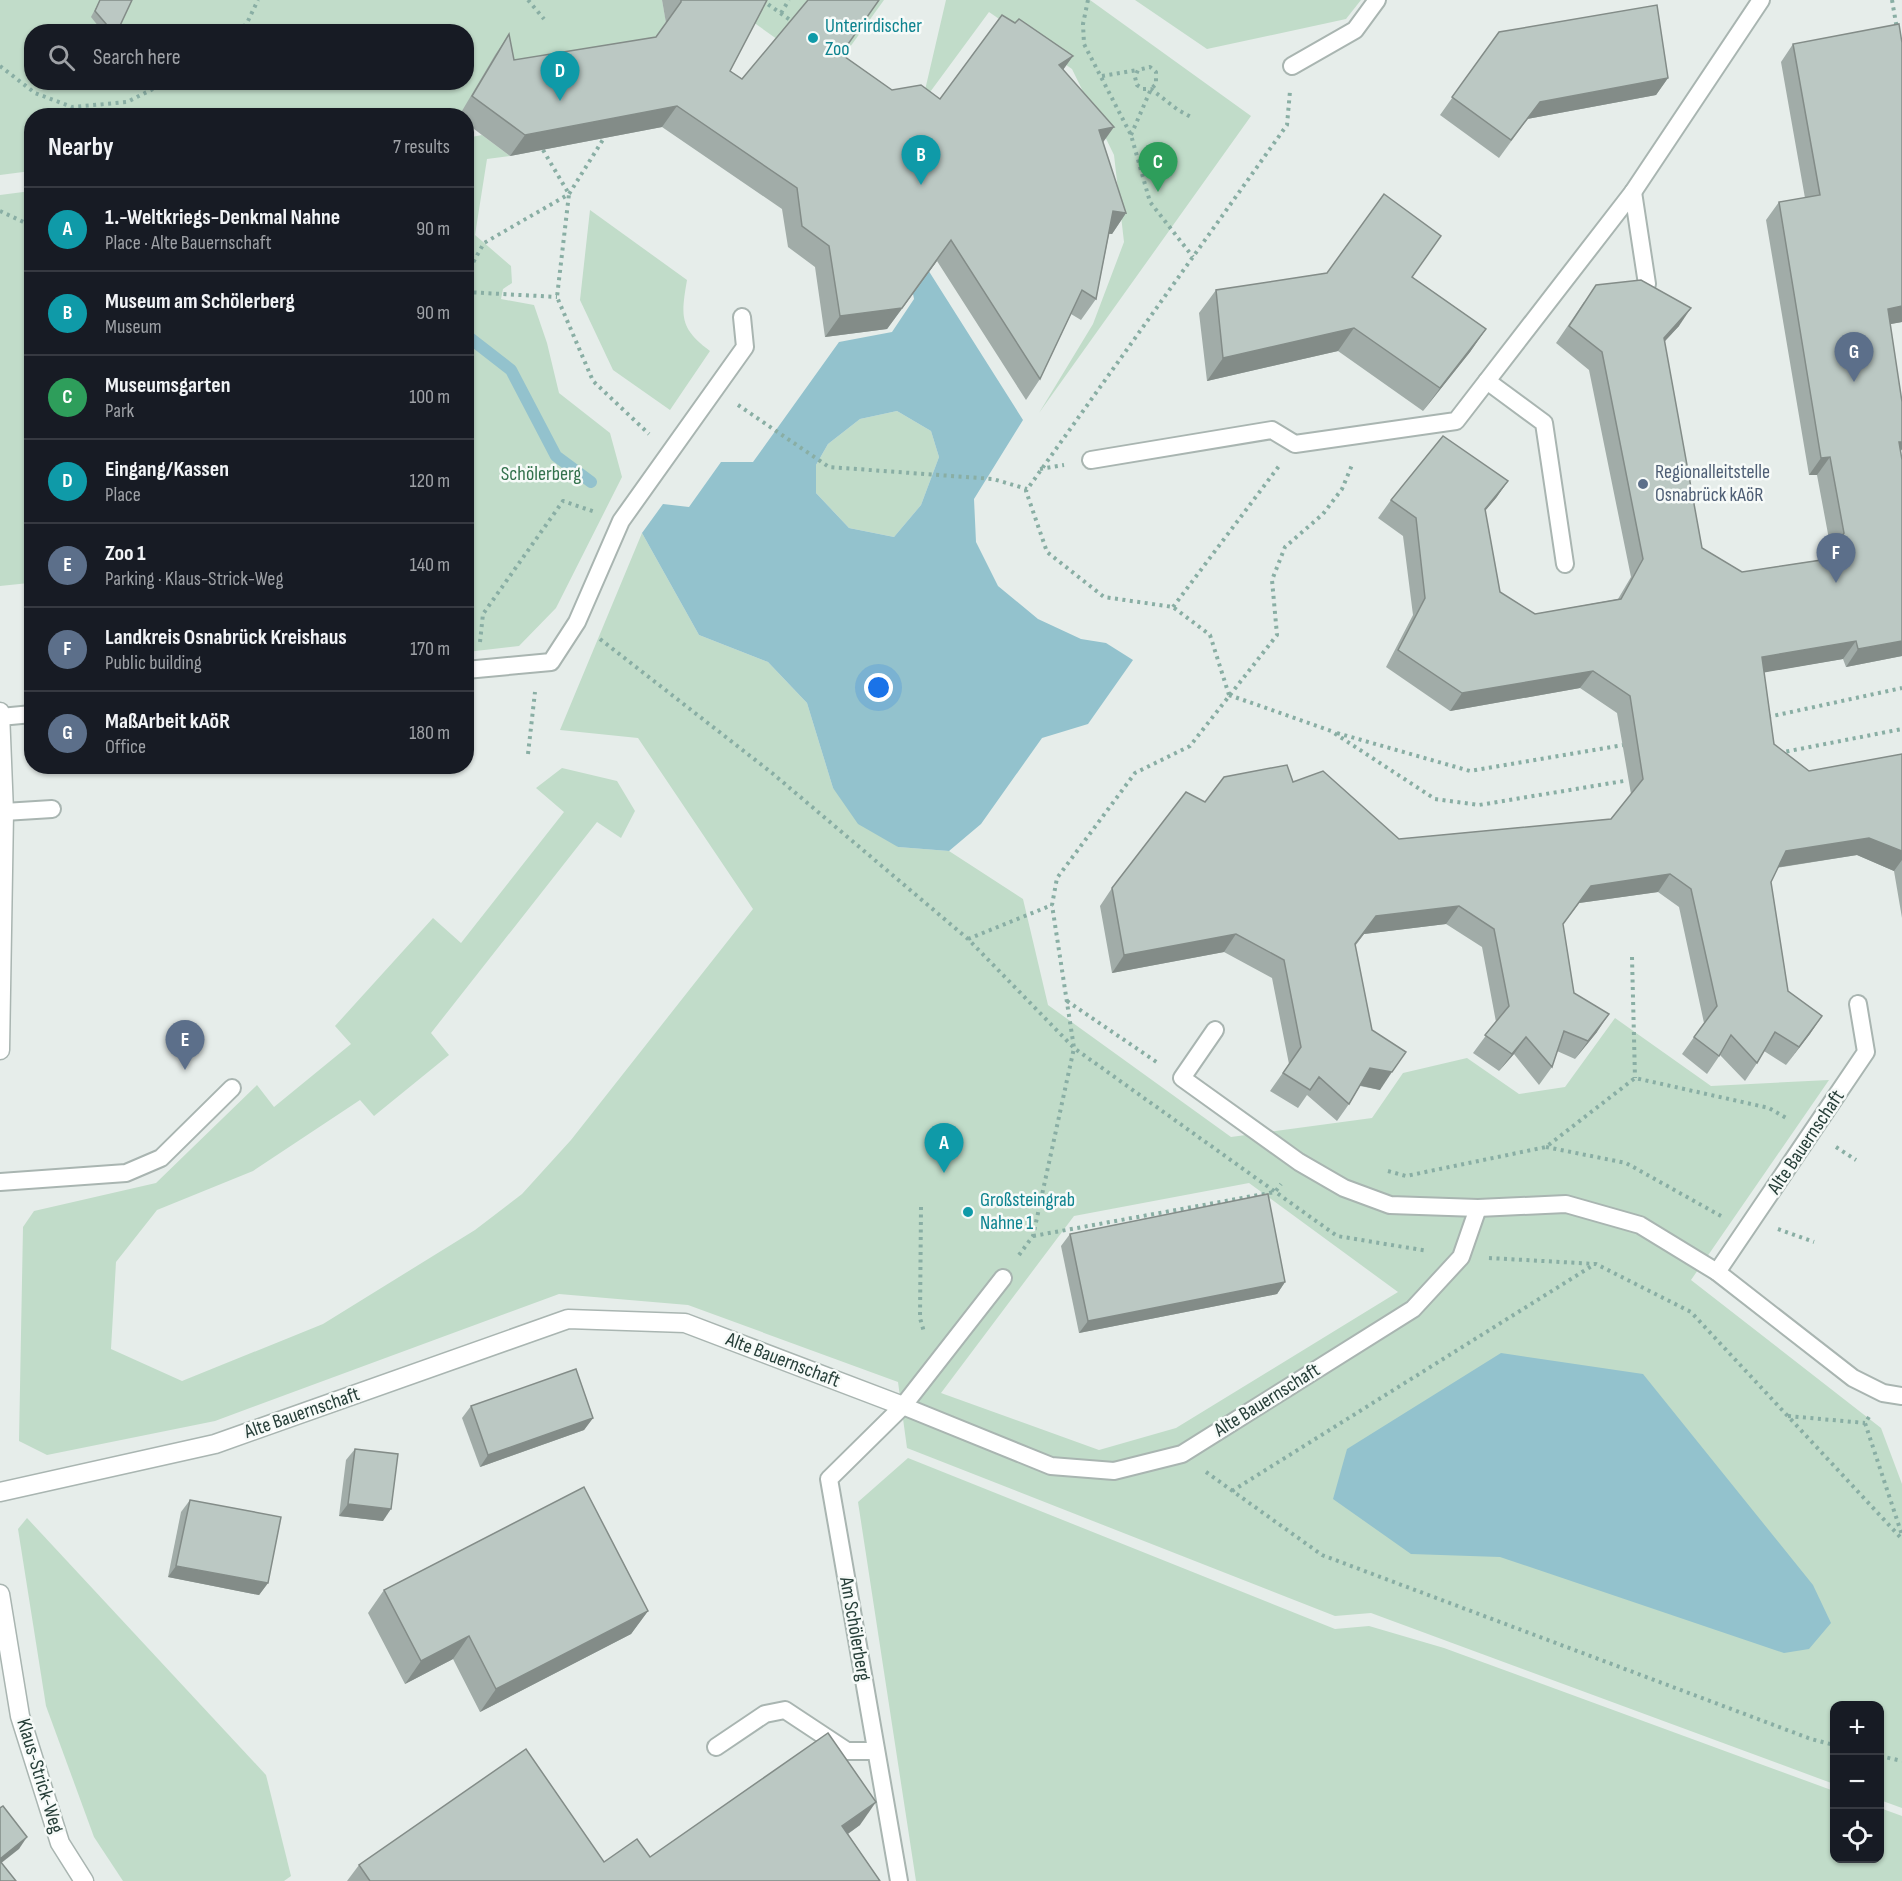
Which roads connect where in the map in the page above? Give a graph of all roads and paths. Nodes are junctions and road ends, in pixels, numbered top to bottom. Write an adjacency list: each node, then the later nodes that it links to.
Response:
1 (258, 0): 12 (path)
2 (528, 0): 10 (path)
3 (789, 0): 9 (path)
4 (1088, 0): 17 (path)
5 (1377, 0): 15 (lane)
6 (1761, 0): 26 (lane)
7 (1892, 0): 13 (path)
8 (765, 1): 9 (path)
9 (781, 14): 11 (path)
10 (544, 19)
11 (795, 23)
12 (246, 24)
13 (1898, 35)
14 (0, 66): 18 (path)
15 (1292, 66): 30 (path)
16 (1138, 70): 17 (path); 19 (path); 19 (path)
17 (1102, 76): 23 (path)
18 (24, 85)
19 (1151, 88): 22 (path); 23 (path)
20 (31, 90): 21 (path)
21 (151, 90)
22 (1191, 117)
23 (1131, 135): 30 (path)
24 (604, 138): 27 (path)
25 (543, 150): 27 (path)
26 (1633, 192): 32 (lane); 36 (lane)
27 (569, 194): 31 (path); 34 (path)
28 (0, 211): 29 (path)
29 (24, 222)
30 (1193, 256): 42 (path)
31 (474, 261)
32 (1647, 284)
33 (474, 292): 34 (path)
34 (557, 297): 40 (path)
35 (742, 317): 40 (lane)
36 (1487, 381): 38 (lane); 44 (lane)
37 (765, 424): 42 (path)
38 (1364, 434): 39 (lane); 51 (path)
39 (1295, 444): 41 (lane); 45 (path)
40 (672, 450): 43 (lane)
41 (1091, 460)
42 (1027, 489): 45 (path)
43 (621, 521): 46 (lane); 47 (path)
44 (1565, 564)
45 (1173, 607): 51 (path)
46 (577, 622): 48 (lane); 65 (path)
47 (474, 660)
48 (474, 670)
49 (1902, 687): 55 (path)
50 (535, 691): 59 (path)
51 (1229, 695): 57 (path); 64 (path)
52 (0, 712): 54 (street)
53 (24, 715): 54 (lane)
54 (0, 717): 63 (street)
55 (1756, 720)
56 (1902, 729): 60 (path)
57 (1331, 731): 58 (path); 61 (path)
58 (1623, 745)
59 (528, 754)
60 (1768, 755)
61 (1624, 781)
62 (52, 809): 63 (lane)
63 (4, 813): 71 (street)
64 (1052, 905): 65 (path); 67 (path)
65 (968, 939): 70 (path)
66 (1632, 957): 73 (path)
67 (1067, 1001): 70 (path); 72 (path)
68 (1858, 1004): 75 (lane, Alte Bauernschaft)
69 (1215, 1029): 72 (lane)
70 (1074, 1048): 84 (path)
71 (0, 1050)
72 (1182, 1078): 82 (lane)
73 (1635, 1078): 75 (path); 76 (path)
74 (232, 1088): 79 (lane)
75 (1812, 1132): 77 (path); 83 (lane, Alte Bauernschaft)
76 (1546, 1147): 78 (path); 83 (path)
77 (1856, 1160)
78 (1384, 1170)
79 (0, 1182)
80 (1275, 1192): 84 (path)
81 (921, 1207): 90 (path)
82 (1478, 1208): 86 (lane, Alte Bauernschaft); 88 (lane)
83 (1753, 1220): 85 (path); 88 (lane, Alte Bauernschaft)
84 (1033, 1236): 89 (path)
85 (1814, 1242)
86 (1461, 1257): 87 (path); 93 (lane, Alte Bauernschaft)
87 (1596, 1264): 94 (path); 99 (path)
88 (1717, 1272): 91 (lane)
89 (1003, 1278): 90 (lane)
90 (942, 1357): 93 (lane)
91 (1883, 1393): 92 (lane); 95 (path)
92 (1902, 1396)
93 (903, 1406): 96 (street, Alte Bauernschaft); 101 (lane, Am Schölerberg)
94 (1788, 1416): 95 (path); 97 (path)
95 (1865, 1424): 97 (path)
96 (0, 1492)
97 (1902, 1537)
98 (0, 1594): 104 (street, Klaus-Strick-Weg)
99 (1830, 1743)
100 (716, 1747): 101 (lane)
101 (876, 1751): 105 (lane, Am Schölerberg)
102 (1884, 1757): 103 (path)
103 (1902, 1761)
104 (84, 1881)
105 (898, 1881)

